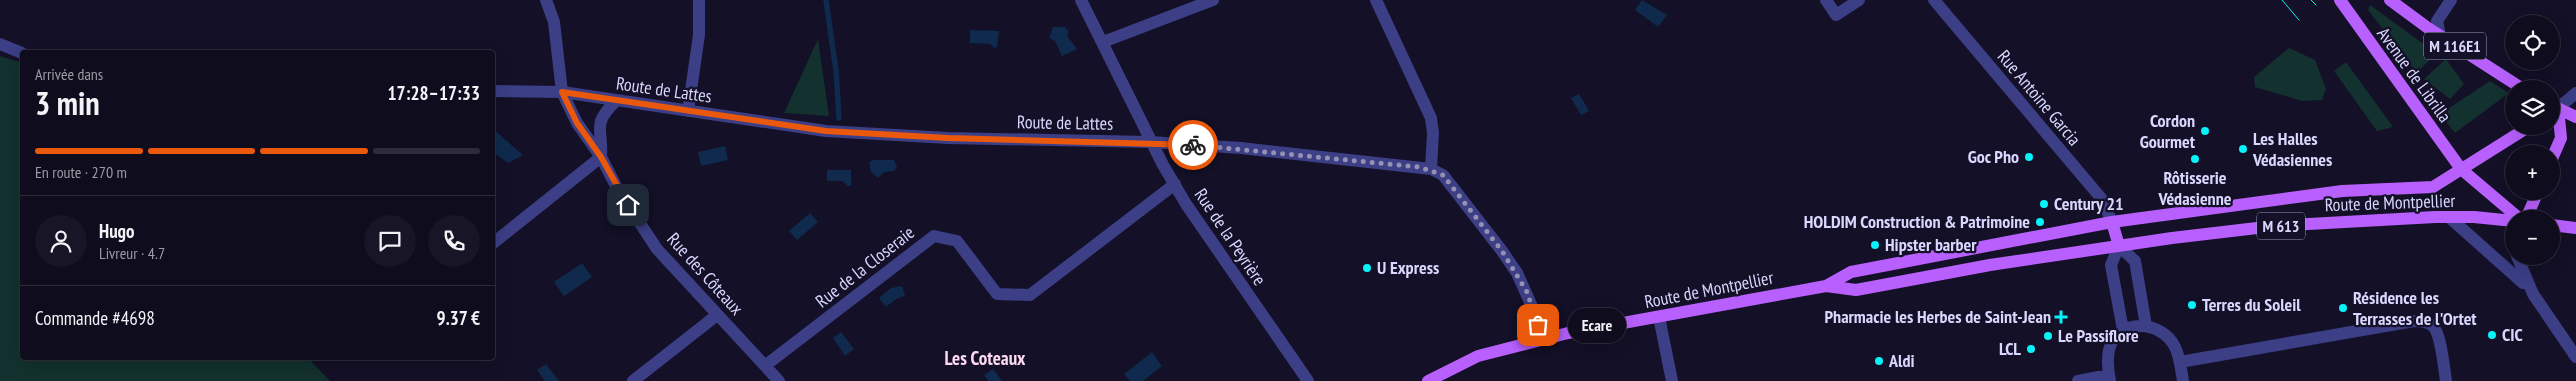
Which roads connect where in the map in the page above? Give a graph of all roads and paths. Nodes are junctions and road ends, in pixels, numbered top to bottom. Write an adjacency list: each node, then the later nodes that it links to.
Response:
1 (546, 0): 18 (street, Rue des Côteaux)
2 (699, 0): 22 (street)
3 (1081, 0): 13 (street, Rue de la Peyrière)
4 (1213, 0): 13 (street)
5 (1376, 0): 30 (street)
6 (1826, 0): 7 (street)
7 (1859, 0)
8 (1934, 0): 36 (street, Rue Antoine Garcia)
9 (2340, 0): 31 (main road, Avenue de Librilla)
10 (2390, 0): 12 (main road, Avenue de Librilla / M 116E1)
11 (2451, 0): 12 (street)
12 (2440, 36): 16 (main road, Avenue de Librilla / M 116E1)
13 (1103, 42): 27 (street, Rue de la Peyrière)
14 (0, 44): 15 (street)
15 (20, 52)
16 (2508, 80)
17 (495, 91): 18 (street, Route de Lattes)
18 (562, 92): 20 (street, Route de Lattes); 29 (street, Rue des Côteaux)
19 (2576, 93): 21 (street)
20 (616, 100): 22 (street, Route de Lattes); 29 (street, Rue des Côteaux)
21 (2560, 104)
22 (688, 111): 27 (street, Route de Lattes)
23 (2560, 111): 24 (main road)
24 (2576, 117)
25 (2560, 132): 28 (main road)
26 (2516, 135): 31 (main road, M 613)
27 (1151, 142): 30 (street, Route de Lattes); 32 (street, Rue de la Peyrière)
28 (2559, 145)
29 (601, 157): 39 (street); 44 (street, Rue des Côteaux)
30 (1430, 169): 48 (street)
31 (2461, 170): 33 (main road, Avenue de Librilla); 36 (main road, Route de Montpellier / M 613)
32 (1174, 184): 51 (street, Rue de la Closeraie); 55 (street, Rue de la Peyrière)
33 (2509, 210)
34 (2450, 218): 35 (main road, Route de Montpellier / M 613); 40 (main road, Route de Montpellier / M 613); 43 (street)
35 (2505, 220)
36 (2112, 222): 40 (main road); 42 (main road, Route de Montpellier / M 613)
37 (2560, 226): 38 (main road)
38 (2576, 228)
39 (495, 242)
40 (2119, 246): 42 (main road, Route de Montpellier / M 613); 46 (street); 47 (street)
41 (2520, 265): 43 (street)
42 (1826, 286): 45 (main road, Route de Montpellier / M 613)
43 (2533, 294): 49 (street)
44 (717, 315): 51 (street, Rue des Côteaux); 53 (street)
45 (1660, 317): 48 (main road, Route de Montpellier / M 613); 57 (street)
46 (2146, 326): 47 (street); 50 (street)
47 (2124, 330): 52 (street)
48 (1542, 340): 56 (main road, Route de Montpellier / M 613)
49 (2576, 357)
50 (2180, 362): 59 (street); 60 (street)
51 (766, 365): 54 (street, Rue des Côteaux)
52 (2110, 378): 58 (street)
53 (633, 381)
54 (779, 381)
55 (1308, 381)
56 (1428, 381)
57 (1672, 381)
58 (2078, 381)
59 (2183, 381)
60 (2446, 381)

